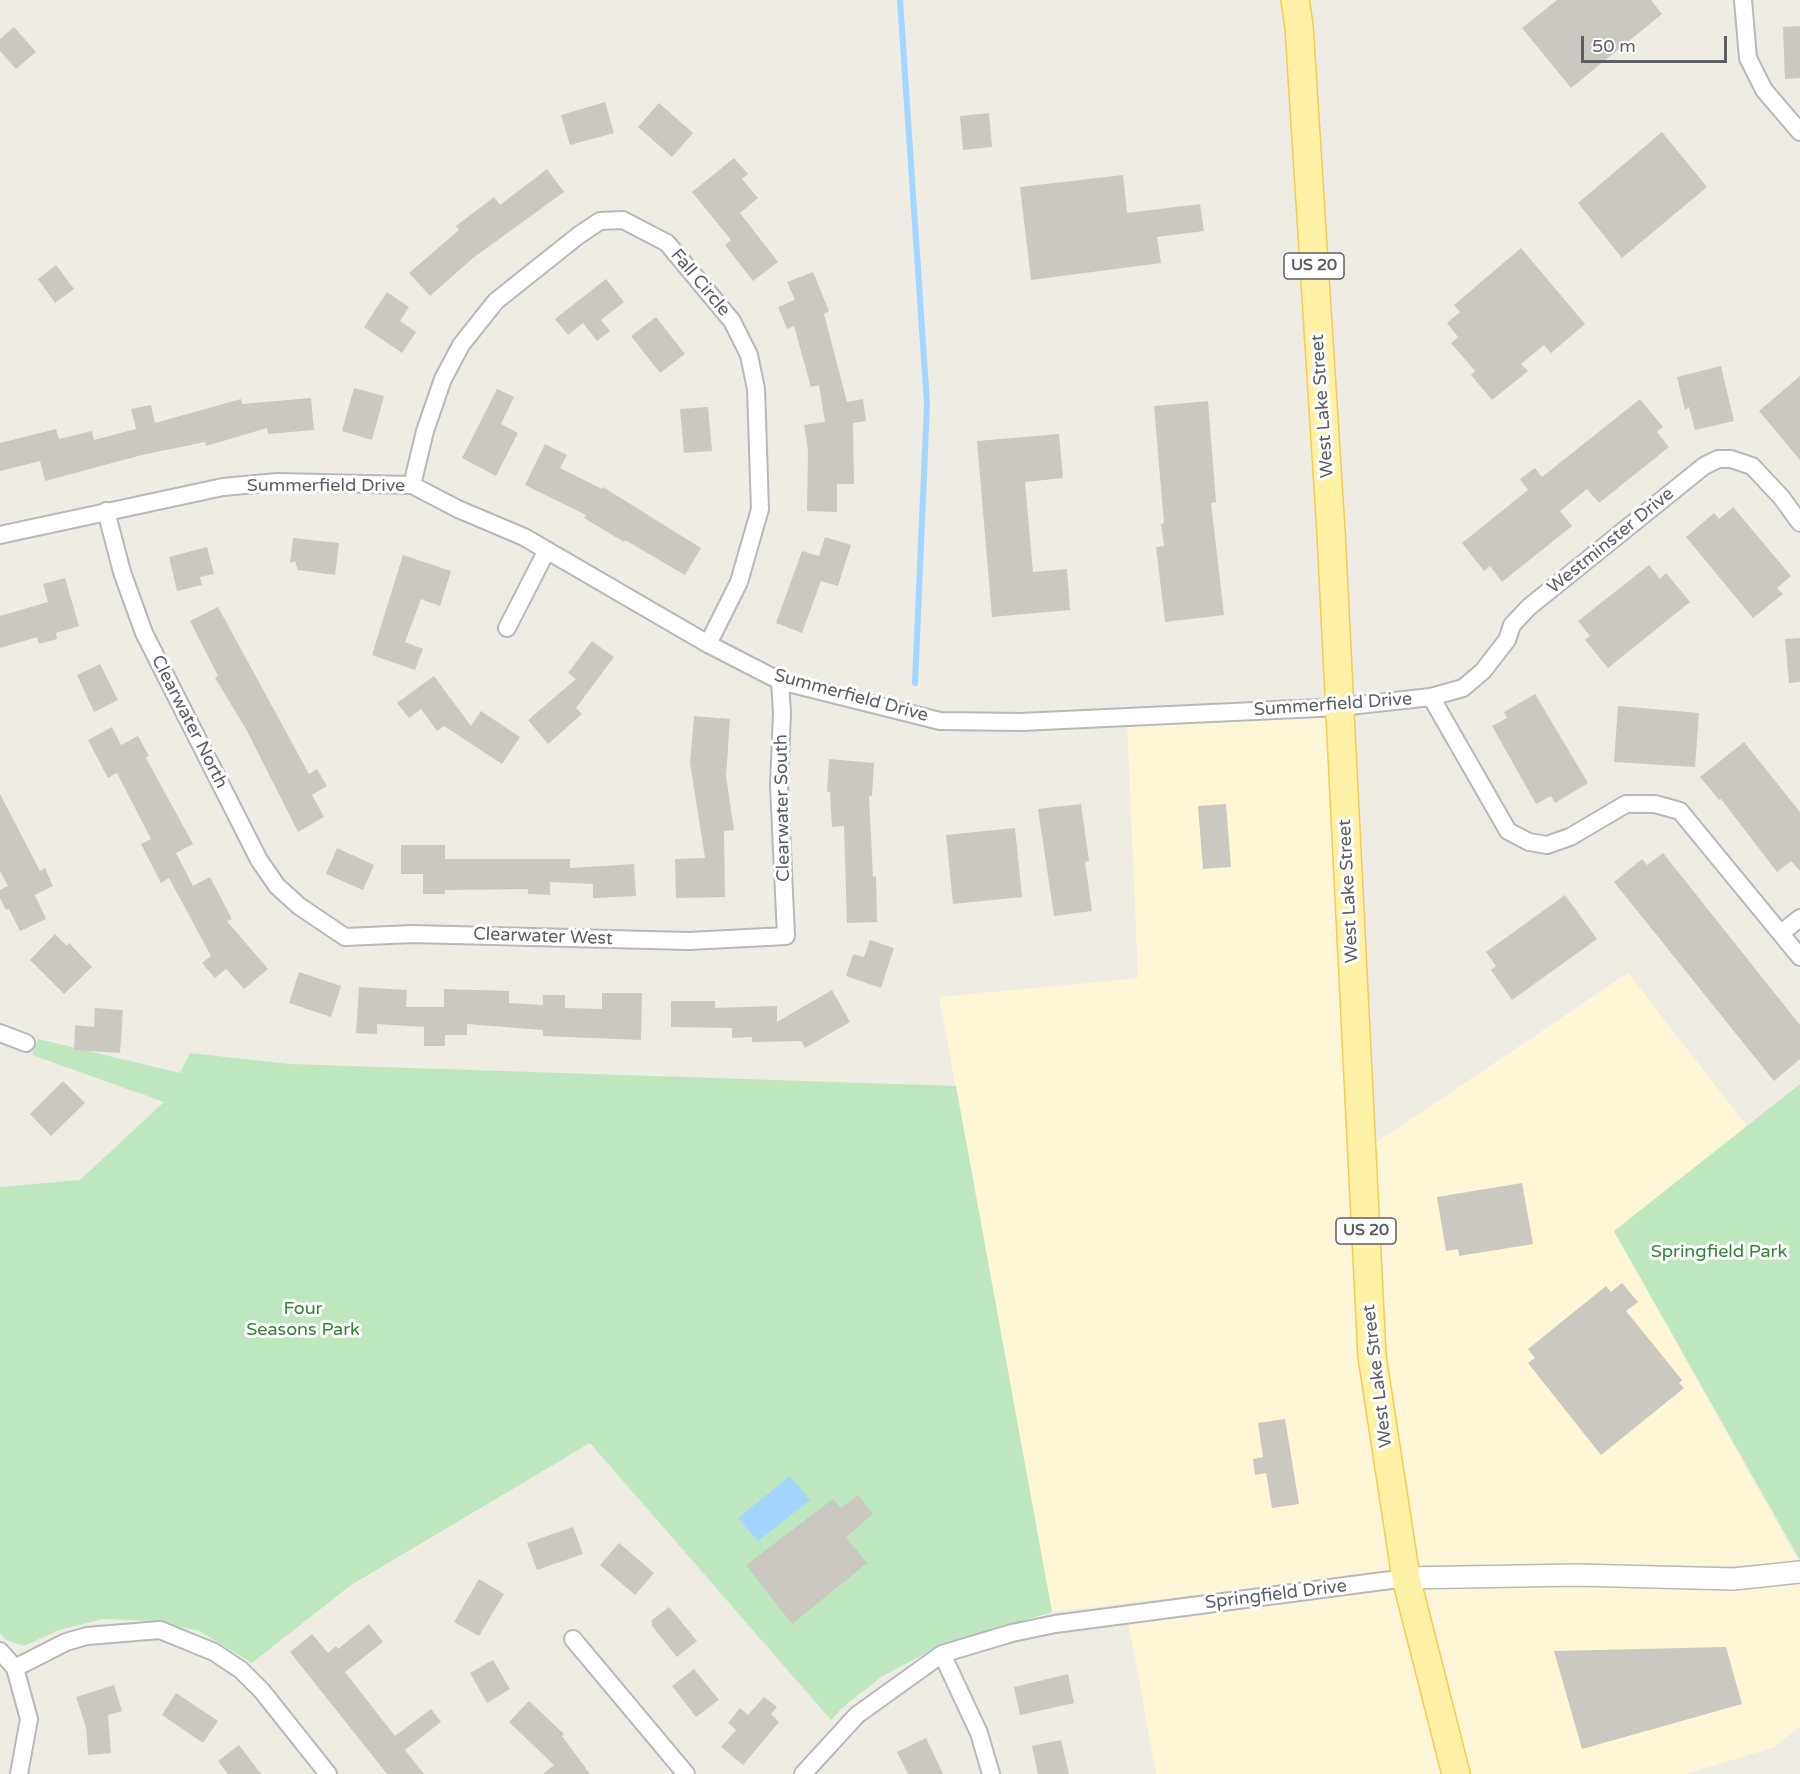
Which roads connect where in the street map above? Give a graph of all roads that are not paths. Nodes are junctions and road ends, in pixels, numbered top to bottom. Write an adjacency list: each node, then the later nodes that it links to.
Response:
1 (1295, 0): 13 (main road, West Lake Street / US 20)
2 (1743, 0): 3 (street)
3 (1800, 132)
4 (412, 485): 5 (street, Summerfield Drive); 8 (street, Summerfield Drive); 10 (street, Fall Circle)
5 (106, 511): 7 (street, Summerfield Drive); 14 (street, Clearwater North)
6 (1800, 523): 12 (street, Westminster Drive)
7 (0, 535)
8 (547, 550): 9 (street); 10 (street, Summerfield Drive)
9 (507, 628)
10 (708, 644): 11 (street, Summerfield Drive)
11 (780, 681): 13 (street, Summerfield Drive); 17 (street, Clearwater South)
12 (1431, 697): 13 (street, Summerfield Drive); 16 (street, Summerfield Drive)
13 (1340, 707): 22 (main road, West Lake Street / US 20)
14 (309, 912): 17 (street, Clearwater West)
15 (1800, 918): 16 (street)
16 (1781, 933): 18 (street)
17 (786, 936)
18 (1800, 957)
19 (0, 1033): 20 (street)
20 (26, 1043)
21 (1800, 1572): 22 (street, Springfield Drive)
22 (1406, 1578): 25 (street, Springfield Drive); 32 (main road, West Lake Street / US 20)
23 (573, 1639): 29 (street)
24 (0, 1651): 26 (street)
25 (942, 1654): 30 (street, Springfield Drive); 31 (street)
26 (15, 1668): 27 (street); 28 (street)
27 (19, 1774)
28 (328, 1774)
29 (686, 1774)
30 (803, 1774)
31 (991, 1774)
32 (1456, 1774)

